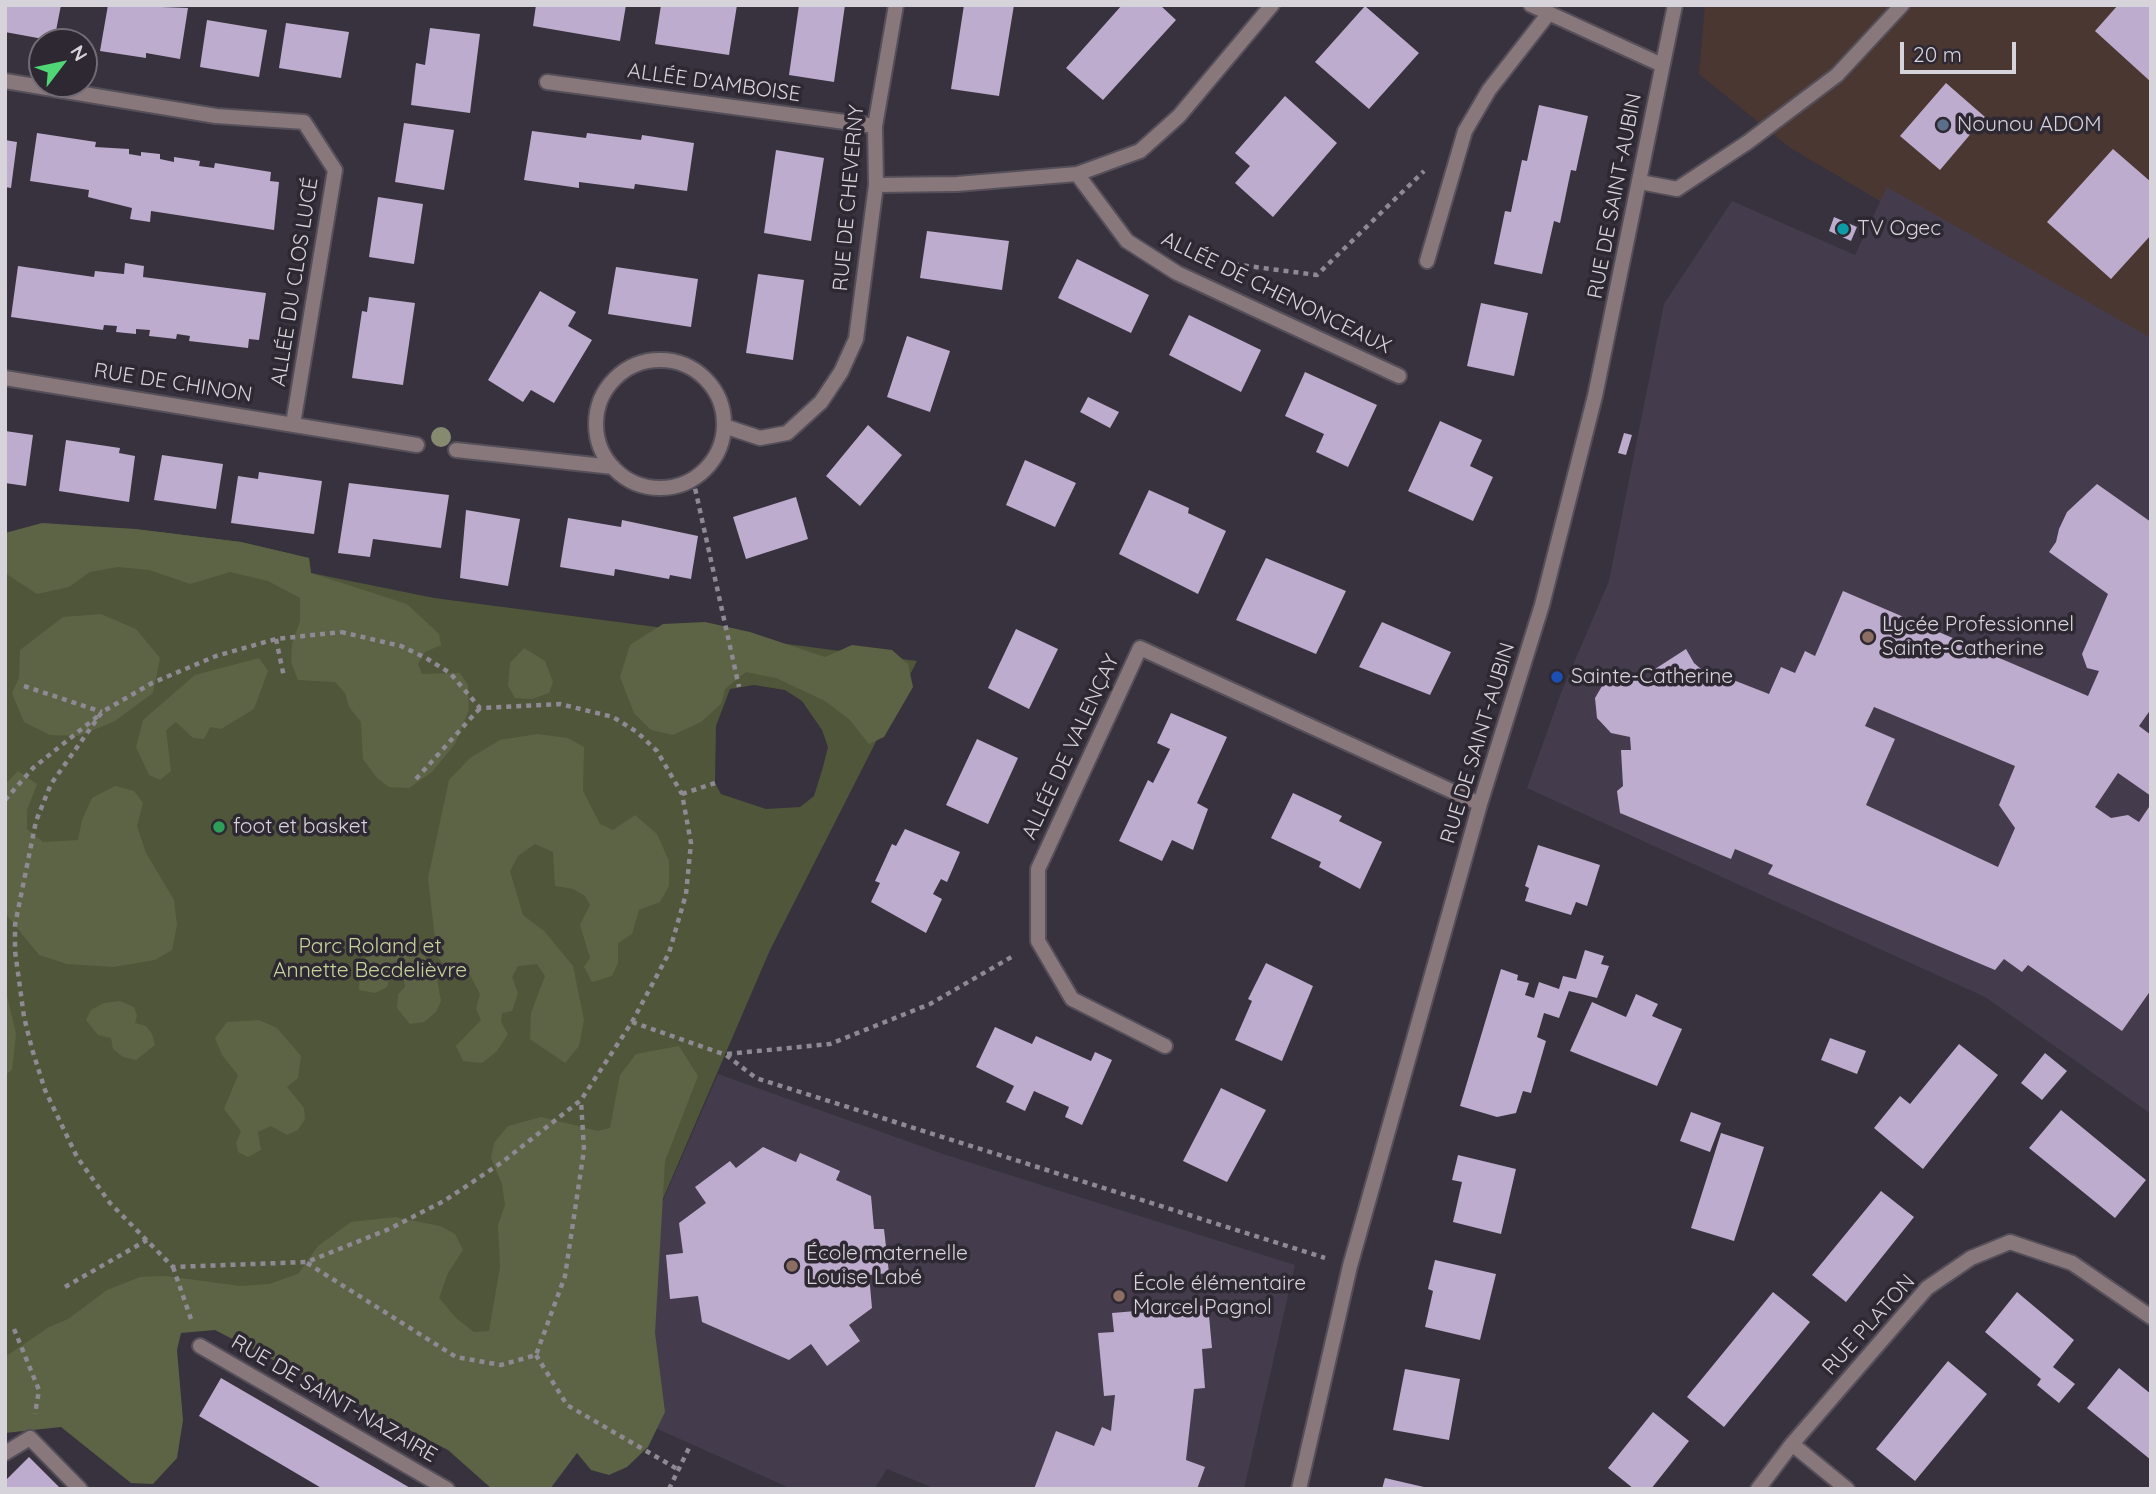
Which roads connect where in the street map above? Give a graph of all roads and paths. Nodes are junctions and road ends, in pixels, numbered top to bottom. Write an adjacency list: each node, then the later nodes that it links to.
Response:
1 (896, 5): 10 (street, RUE DE CHEVERNY)
2 (1272, 5): 12 (street)
3 (1531, 5): 6 (street)
4 (1675, 5): 7 (street, RUE DE SAINT-AUBIN)
5 (1902, 5): 13 (street)
6 (1549, 13): 7 (street); 15 (street)
7 (1662, 65): 13 (street, RUE DE SAINT-AUBIN)
8 (5, 81): 19 (street, ALLÉE DU CLOS LUCÉ)
9 (547, 82): 10 (street, ALLÉE D'AMBOISE)
10 (875, 126): 14 (street, RUE DE CHEVERNY)
11 (1424, 170): 16 (path)
12 (1077, 174): 14 (street); 16 (street, ALLÉE DE CHENONCEAUX)
13 (1640, 182): 35 (street, RUE DE SAINT-AUBIN)
14 (876, 185): 20 (street, RUE DE CHEVERNY)
15 (1427, 261)
16 (1177, 273): 17 (street, ALLÉE DE CHENONCEAUX)
17 (1399, 376)
18 (5, 378): 19 (street, RUE DE CHINON)
19 (293, 424): 21 (street, RUE DE CHINON)
20 (724, 426): 23 (street); 24 (street)
21 (416, 445)
22 (456, 450): 23 (street)
23 (613, 467): 24 (street)
24 (693, 479): 28 (path)
25 (276, 639): 26 (path); 29 (path); 30 (path)
26 (284, 677)
27 (24, 686): 30 (path)
28 (739, 687)
29 (480, 708): 31 (path); 33 (path)
30 (102, 712): 34 (path); 41 (path)
31 (416, 779)
32 (715, 783): 33 (path)
33 (682, 794): 37 (path)
34 (5, 800)
35 (1480, 804): 36 (street, ALLÉE DE VALENÇAY); 44 (street, RUE DE SAINT-AUBIN)
36 (1038, 941): 38 (street); 39 (path)
37 (632, 1022): 39 (path); 40 (path)
38 (1165, 1046)
39 (726, 1055): 44 (path)
40 (581, 1100): 42 (path); 49 (path)
41 (147, 1240): 43 (path); 45 (path)
42 (307, 1262): 43 (path); 49 (path)
43 (173, 1266): 48 (path)
44 (1350, 1266): 58 (street, RUE DE SAINT-AUBIN)
45 (65, 1287)
46 (2151, 1317): 52 (street, RUE PLATON)
47 (14, 1329): 50 (path)
48 (200, 1346): 56 (street, RUE DE SAINT-NAZAIRE)
49 (536, 1355): 54 (path)
50 (30, 1438): 53 (street); 55 (street)
51 (691, 1444): 54 (path)
52 (1792, 1444): 59 (street, RUE PLATON); 60 (street)
53 (5, 1453)
54 (679, 1470): 57 (path)
55 (80, 1489)
56 (447, 1489)
57 (669, 1489)
58 (1299, 1489)
59 (1758, 1489)
60 (1847, 1489)

